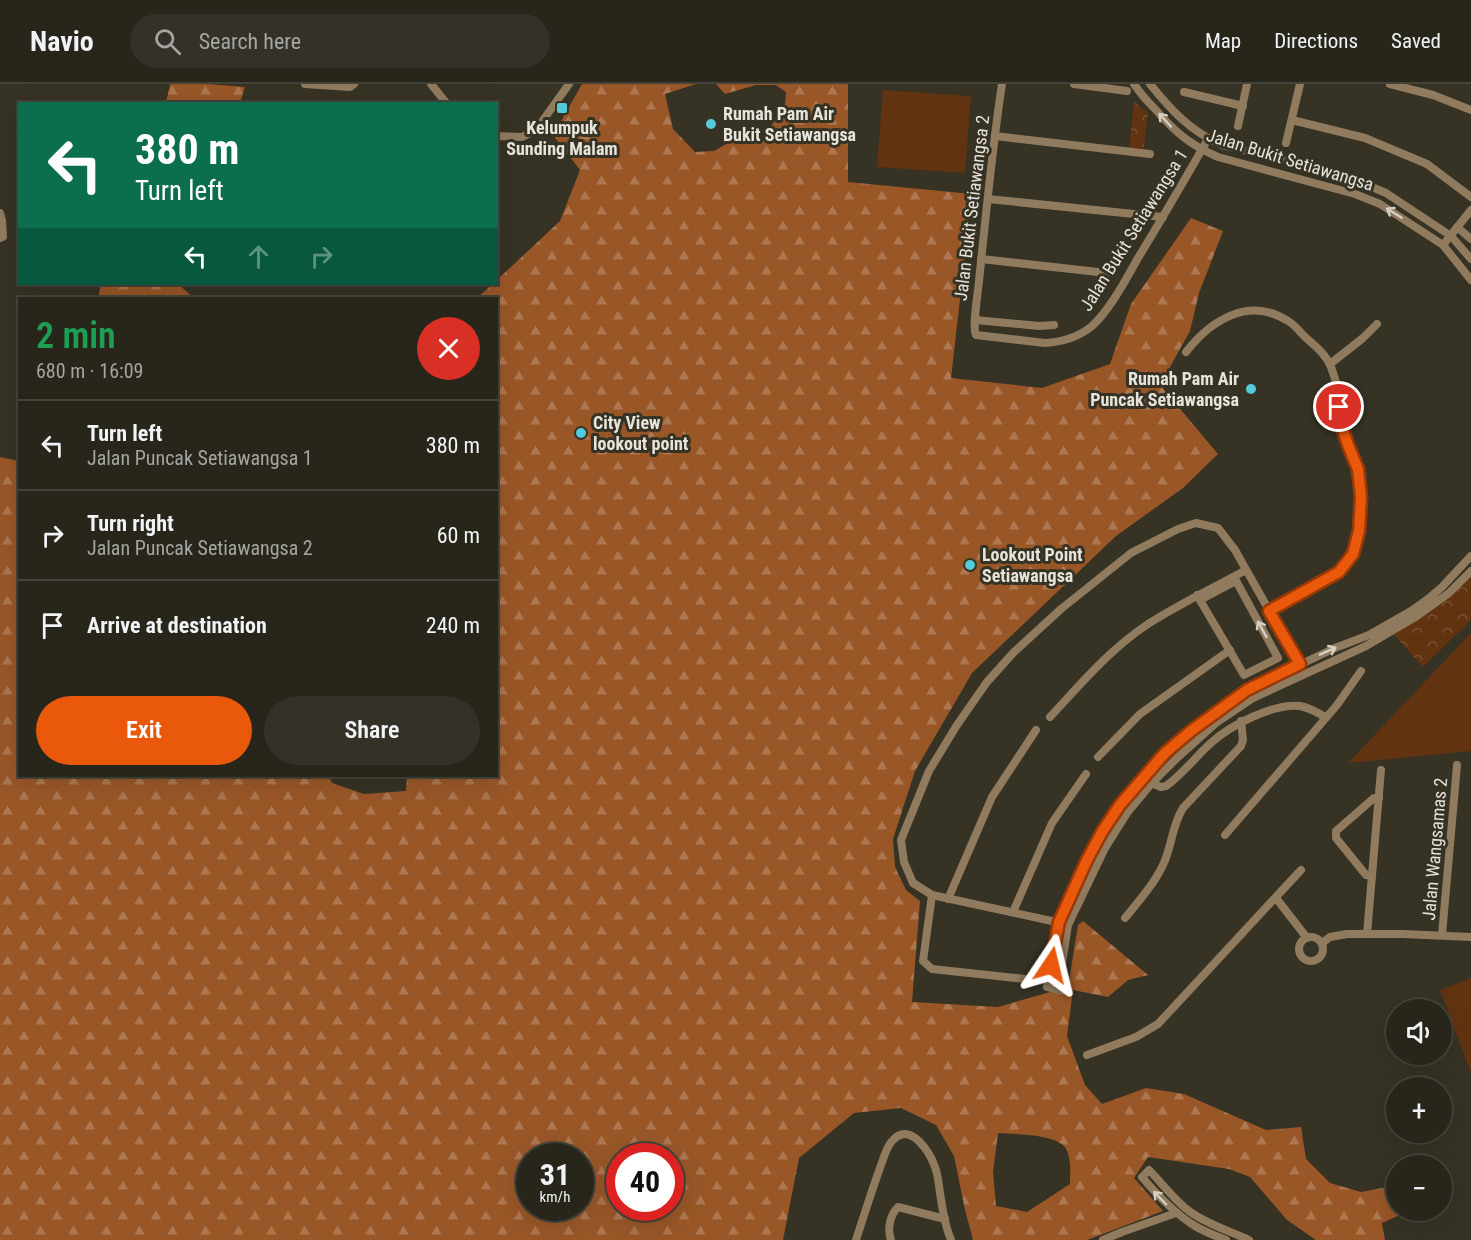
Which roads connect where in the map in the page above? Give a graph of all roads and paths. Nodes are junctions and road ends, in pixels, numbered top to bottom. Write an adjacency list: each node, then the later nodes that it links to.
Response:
1 (305, 84): 2 (street)
2 (354, 84)
3 (431, 84): 14 (street)
4 (569, 84): 19 (street)
5 (1002, 84): 20 (street, Jalan Bukit Setiawangsa 2)
6 (1074, 84): 12 (street)
7 (1134, 84): 23 (street, Jalan Bukit Setiawangsa, one-way to 7)
8 (1150, 84): 21 (street, Jalan Bukit Setiawangsa)
9 (1247, 84): 15 (street)
10 (1300, 84): 17 (street)
11 (1390, 84): 16 (street)
12 (1127, 92)
13 (1184, 92): 15 (street)
14 (445, 102)
15 (1243, 106): 18 (street)
16 (1471, 110)
17 (1292, 120): 22 (street); 25 (street)
18 (1238, 126)
19 (498, 136)
20 (995, 136): 24 (street); 26 (street, Jalan Bukit Setiawangsa 2)
21 (1208, 139): 23 (street, Jalan Bukit Setiawangsa 1); 31 (street, Jalan Bukit Setiawangsa)
22 (1286, 143)
23 (1202, 150): 29 (street, Jalan Bukit Setiawangsa 1); 34 (street, Jalan Bukit Setiawangsa, one-way to 23)
24 (1150, 154)
25 (1471, 197)
26 (988, 199): 29 (street); 35 (street, Jalan Bukit Setiawangsa 2)
27 (1471, 210): 30 (street)
28 (0, 213): 32 (street)
29 (1163, 217): 42 (street, Jalan Bukit Setiawangsa 1)
30 (1457, 227): 31 (street); 33 (street)
31 (1451, 236): 34 (street); 36 (street, Jalan Bukit Setiawangsa)
32 (1, 238)
33 (1471, 239)
34 (1443, 245): 38 (street, Jalan Bukit Setiawangsa)
35 (981, 259): 37 (street); 39 (street, Jalan Bukit Setiawangsa 2)
36 (1471, 259)
37 (1107, 273)
38 (1471, 280)
39 (975, 320): 41 (street); 42 (street, Jalan Bukit Setiawangsa 2)
40 (1377, 324): 44 (street)
41 (1054, 325)
42 (976, 335)
43 (1186, 352): 44 (street)
44 (1330, 364): 50 (street)
45 (1471, 556): 52 (street, one-way to 45)
46 (1246, 570): 48 (street); 50 (street); 68 (street)
47 (1471, 571): 54 (street)
48 (1235, 579): 49 (street); 51 (street, one-way to 48)
49 (1199, 598): 51 (street); 55 (street)
50 (1269, 611): 52 (street)
51 (1230, 650): 59 (street)
52 (1300, 664): 54 (street); 73 (street)
53 (1361, 671): 56 (street)
54 (1305, 674): 63 (street)
55 (1050, 717)
56 (1325, 717): 57 (street); 65 (street)
57 (1241, 721): 63 (street); 72 (street)
58 (1036, 730): 70 (street)
59 (1098, 757)
60 (1457, 765): 76 (street, Jalan Wangsamas 2)
61 (1381, 770): 64 (street)
62 (1086, 774): 71 (street)
63 (1152, 783): 74 (street)
64 (1379, 798): 67 (street); 67 (street)
65 (1225, 836)
66 (1301, 870): 69 (street)
67 (1372, 876): 75 (street)
68 (932, 895): 70 (street); 80 (street)
69 (1276, 898): 78 (street); 81 (street)
70 (948, 899): 71 (street)
71 (1013, 912): 73 (street)
72 (1125, 918)
73 (1059, 922): 74 (street); 74 (street)
74 (1068, 925)
75 (1367, 934): 76 (street); 79 (street)
76 (1442, 935): 77 (street)
77 (1471, 937)
78 (1307, 938): 79 (street); 79 (street)
79 (1322, 943)
80 (1034, 980)
81 (1087, 1054)
82 (1176, 1213): 87 (street); 88 (street); 89 (street, one-way to 89)
83 (945, 1219): 84 (street); 85 (street); 86 (street)
84 (856, 1240)
85 (891, 1240)
86 (951, 1240)
87 (1104, 1240)
88 (1226, 1240)
89 (1250, 1240)

